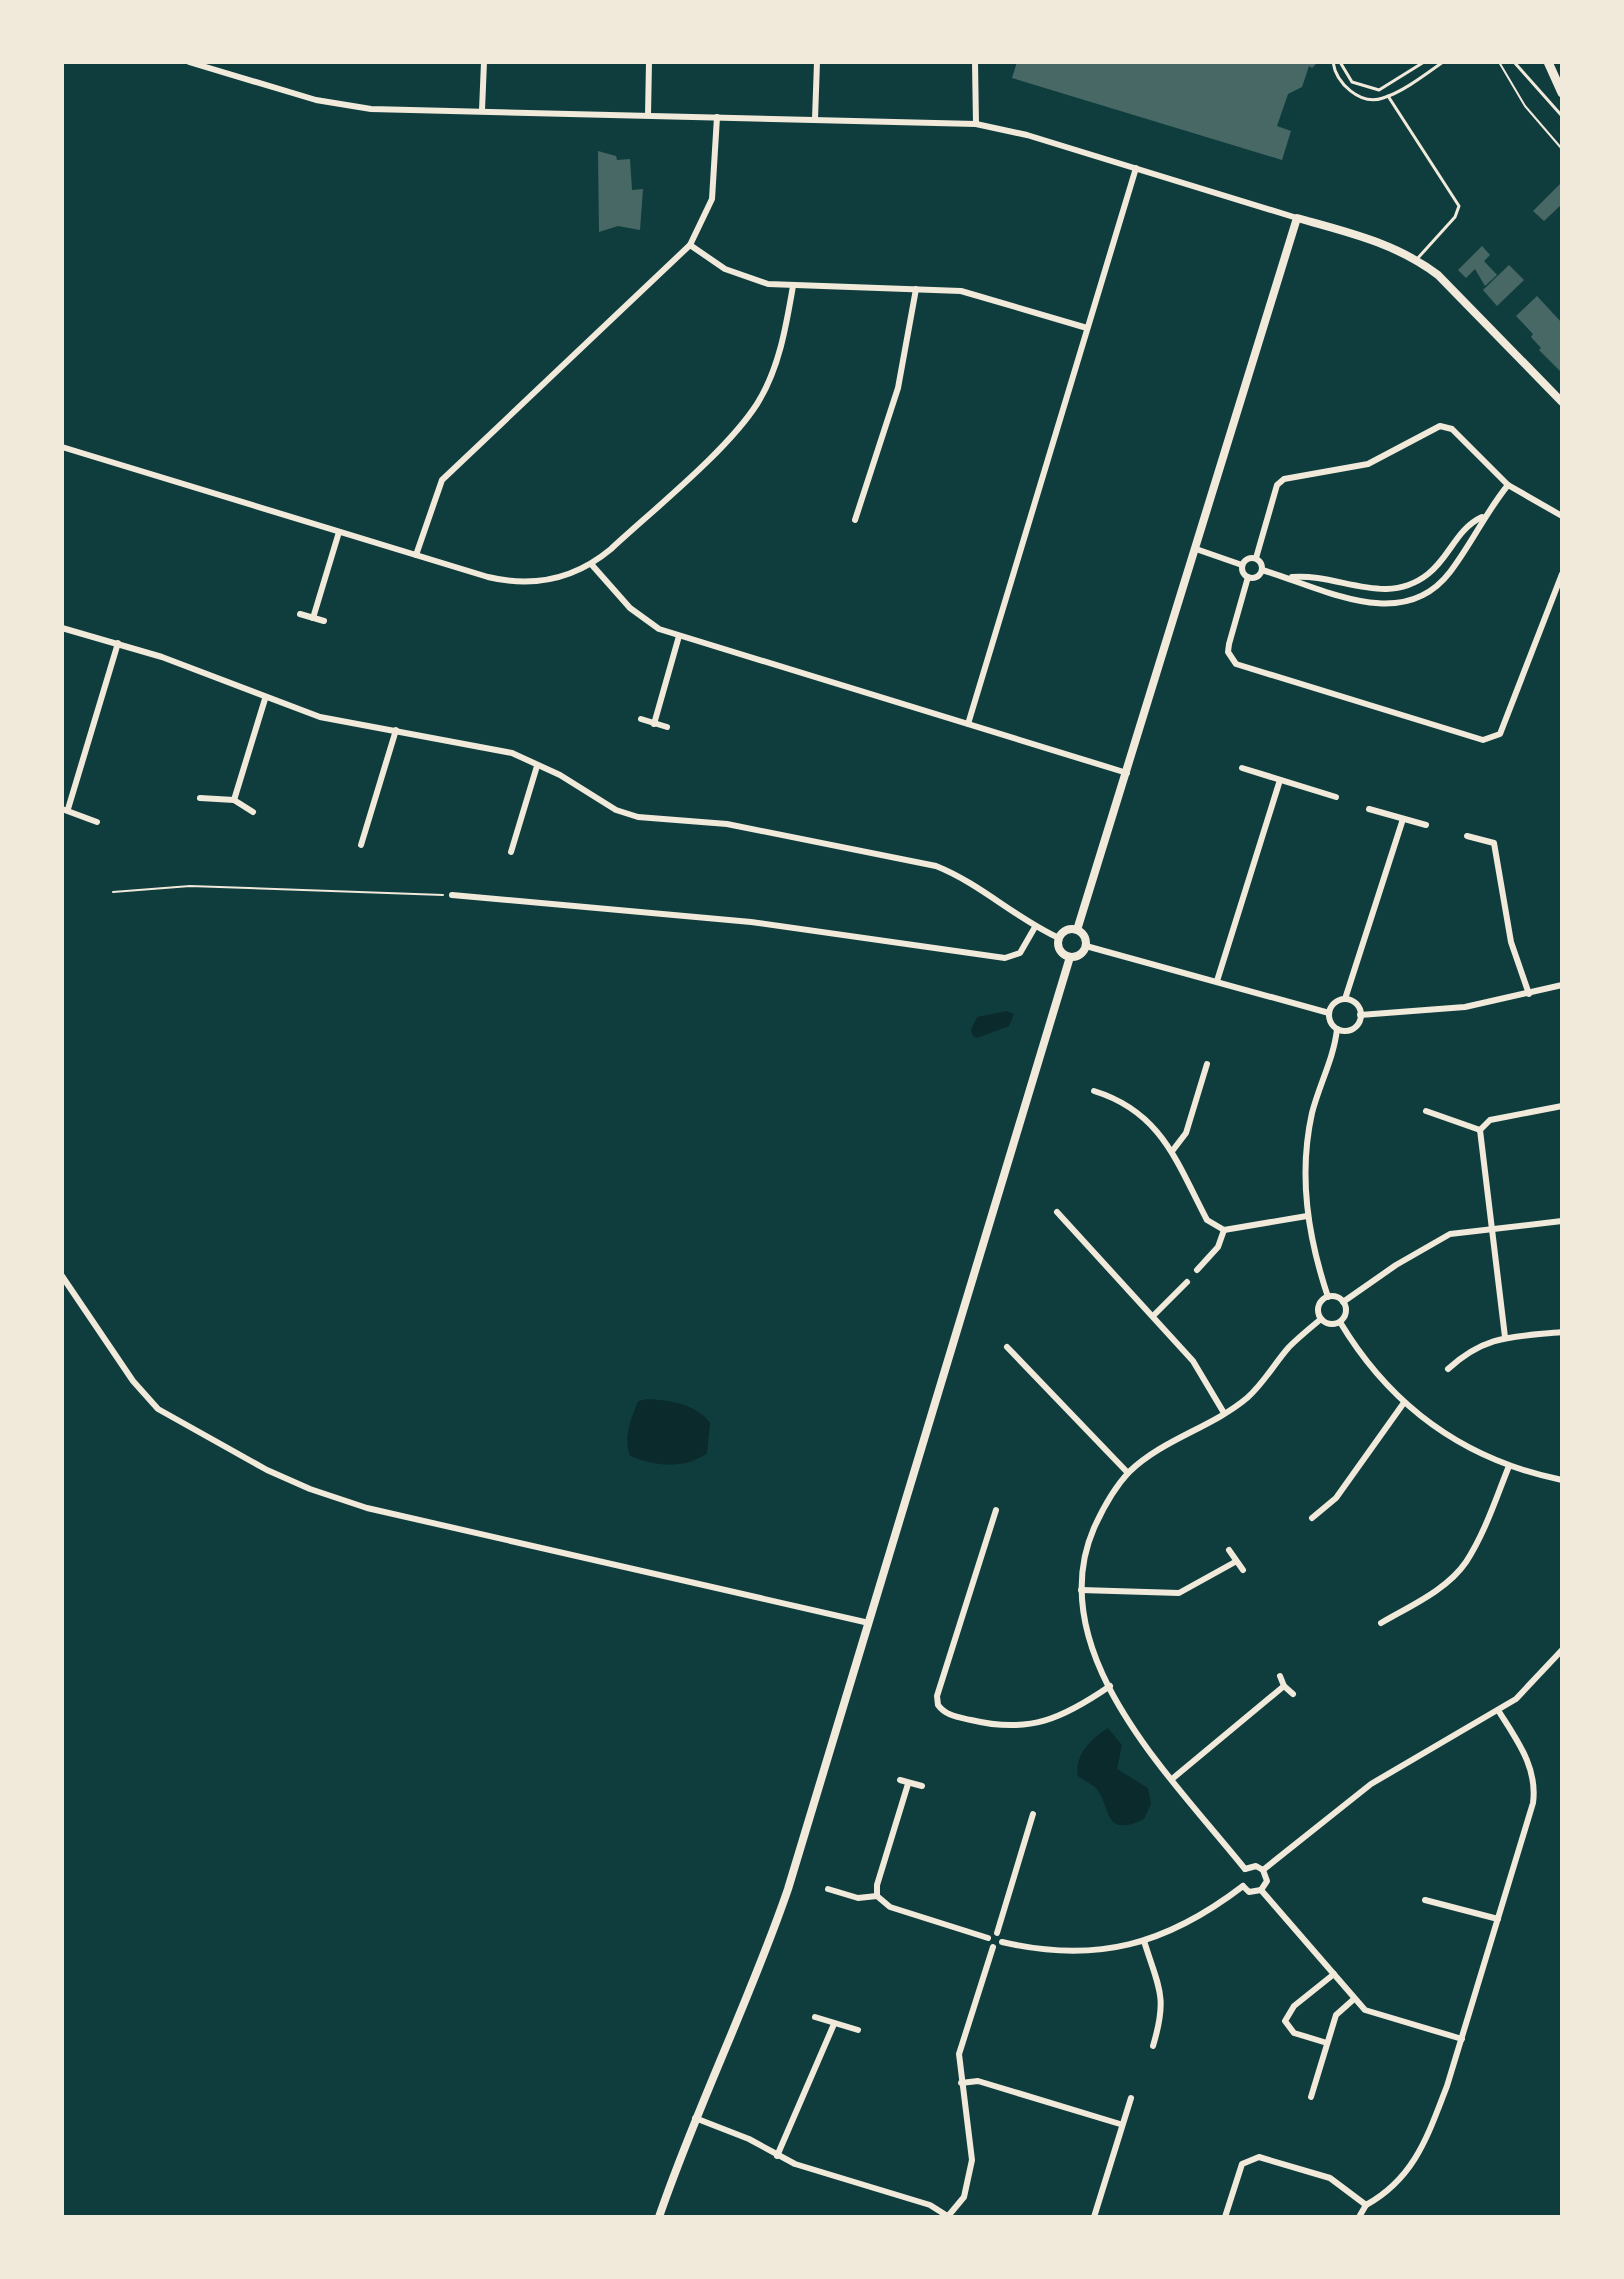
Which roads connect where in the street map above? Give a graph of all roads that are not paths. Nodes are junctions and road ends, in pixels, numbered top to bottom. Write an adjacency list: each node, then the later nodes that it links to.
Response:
1 (189, 62): 14 (street)
2 (484, 62): 14 (street)
3 (649, 62): 15 (street)
4 (817, 62): 18 (street)
5 (975, 62): 19 (street)
6 (1333, 62): 13 (lane)
7 (1340, 62): 8 (lane)
8 (1424, 62)
9 (1443, 62): 13 (lane)
10 (1514, 62): 16 (lane)
11 (1548, 62): 12 (highway)
12 (1562, 93)
13 (1388, 96): 23 (lane)
14 (482, 110): 15 (street)
15 (648, 115): 17 (street)
16 (1562, 116)
17 (717, 117): 18 (street); 22 (street)
18 (815, 119): 19 (street)
19 (976, 124): 20 (street)
20 (1136, 168): 21 (street); 26 (street)
21 (1297, 218): 23 (main road); 34 (main road)
22 (690, 245): 24 (street); 35 (street)
23 (1417, 259): 27 (main road)
24 (793, 286): 25 (street); 37 (street)
25 (916, 289): 26 (street); 32 (street)
26 (1087, 328): 52 (street)
27 (1562, 402)
28 (62, 447): 33 (street)
29 (1508, 485): 30 (street); 31 (street); 36 (street)
30 (1562, 516)
31 (1482, 517): 42 (street); 42 (street)
32 (855, 520)
33 (339, 532): 35 (street); 44 (street)
34 (1196, 549): 38 (street); 57 (main road)
35 (416, 555): 37 (street)
36 (1256, 558): 38 (street); 39 (street)
37 (592, 565): 47 (street)
38 (1242, 565): 41 (street)
39 (1262, 570): 41 (street); 42 (street)
40 (1562, 574): 41 (street)
41 (1248, 577)
42 (1288, 578)
43 (300, 614): 44 (street)
44 (313, 618): 45 (street)
45 (324, 621)
46 (62, 628): 48 (street)
47 (679, 636): 51 (street); 52 (street)
48 (118, 643): 49 (street); 62 (street)
49 (265, 699): 54 (street); 61 (street)
50 (641, 719): 51 (street)
51 (654, 724): 53 (street)
52 (968, 724): 57 (street)
53 (667, 727)
54 (396, 730): 55 (street); 69 (street)
55 (537, 766): 70 (street); 72 (street)
56 (1242, 768): 58 (street)
57 (1127, 773): 73 (main road)
58 (1280, 780): 59 (street); 77 (street)
59 (1336, 797)
60 (200, 798): 61 (street)
61 (234, 800): 64 (street)
62 (65, 809): 66 (street)
63 (1369, 809): 65 (street)
64 (253, 812)
65 (1403, 819): 67 (street); 80 (street)
66 (97, 822)
67 (1426, 825)
68 (1467, 836): 79 (street)
69 (361, 845)
70 (511, 852)
71 (452, 895): 72 (street)
72 (1035, 927): 74 (street)
73 (1077, 930): 74 (main road); 75 (main road)
74 (1059, 938): 76 (main road)
75 (1086, 946): 76 (main road); 77 (street)
76 (1070, 957): 118 (main road)
77 (1217, 981): 81 (street)
78 (1562, 985): 79 (street)
79 (1529, 994): 82 (street)
80 (1345, 999): 81 (street); 82 (street)
81 (1329, 1013): 83 (street)
82 (1360, 1015): 83 (street)
83 (1337, 1029): 91 (street)
84 (1207, 1064): 89 (street)
85 (1094, 1091): 89 (street)
86 (1562, 1106): 88 (street)
87 (1426, 1111): 88 (street)
88 (1480, 1130): 93 (street)
89 (1173, 1150): 94 (street)
90 (1057, 1212): 100 (street)
91 (1307, 1216): 94 (street); 98 (street)
92 (1562, 1221): 93 (street)
93 (1492, 1228): 99 (street); 104 (street)
94 (1224, 1230): 95 (street)
95 (1197, 1270)
96 (62, 1276): 118 (street)
97 (1187, 1282): 100 (street)
98 (1328, 1297): 99 (street); 101 (street)
99 (1343, 1302): 102 (street)
100 (1153, 1316): 108 (street)
101 (1321, 1319): 102 (street); 108 (street)
102 (1340, 1322): 107 (street)
103 (1562, 1332): 104 (street)
104 (1505, 1337): 106 (street)
105 (1007, 1347): 110 (street)
106 (1448, 1369)
107 (1403, 1404): 109 (street); 113 (street)
108 (1224, 1413): 110 (street)
109 (1509, 1466): 111 (street); 119 (street)
110 (1128, 1473): 117 (street)
111 (1562, 1480)
112 (996, 1510): 122 (street)
113 (1312, 1518)
114 (1229, 1550): 115 (street)
115 (1235, 1562): 116 (street); 117 (street)
116 (1243, 1570)
117 (1081, 1590): 122 (street)
118 (869, 1623): 155 (main road)
119 (1381, 1623)
120 (1562, 1650): 125 (street)
121 (1280, 1676): 123 (street)
122 (1110, 1686): 126 (street)
123 (1284, 1686): 124 (street); 126 (street)
124 (1293, 1694)
125 (1498, 1710): 132 (street); 138 (street)
126 (1172, 1779): 131 (street)
127 (900, 1780): 128 (street)
128 (908, 1784): 129 (street); 136 (street)
129 (922, 1786)
130 (1033, 1814): 139 (street)
131 (1245, 1869): 132 (street); 133 (street)
132 (1263, 1870): 135 (street)
133 (1243, 1886): 135 (street); 141 (street)
134 (828, 1889): 136 (street)
135 (1261, 1890): 144 (street)
136 (877, 1896): 140 (street)
137 (1425, 1900): 138 (street)
138 (1498, 1919): 149 (street)
139 (997, 1933): 140 (street); 142 (street)
140 (988, 1938): 143 (street)
141 (1144, 1941): 142 (street); 151 (street)
142 (1002, 1942): 143 (street)
143 (993, 1947): 152 (street)
144 (1334, 1974): 145 (street); 150 (street)
145 (1354, 1999): 149 (street); 150 (street)
146 (815, 2017): 147 (street)
147 (834, 2024): 148 (street); 157 (street)
148 (858, 2030)
149 (1462, 2039): 158 (street)
150 (1327, 2043): 153 (street)
151 (1153, 2046)
152 (961, 2083): 156 (street); 159 (street)
153 (1311, 2097)
154 (1131, 2098): 156 (street)
155 (695, 2118): 157 (street); 160 (main road)
156 (1120, 2124): 161 (street)
157 (777, 2156): 159 (street)
158 (1366, 2205): 162 (street); 163 (street)
159 (949, 2216)
160 (659, 2217)
161 (1094, 2217)
162 (1225, 2217)
163 (1359, 2217)

